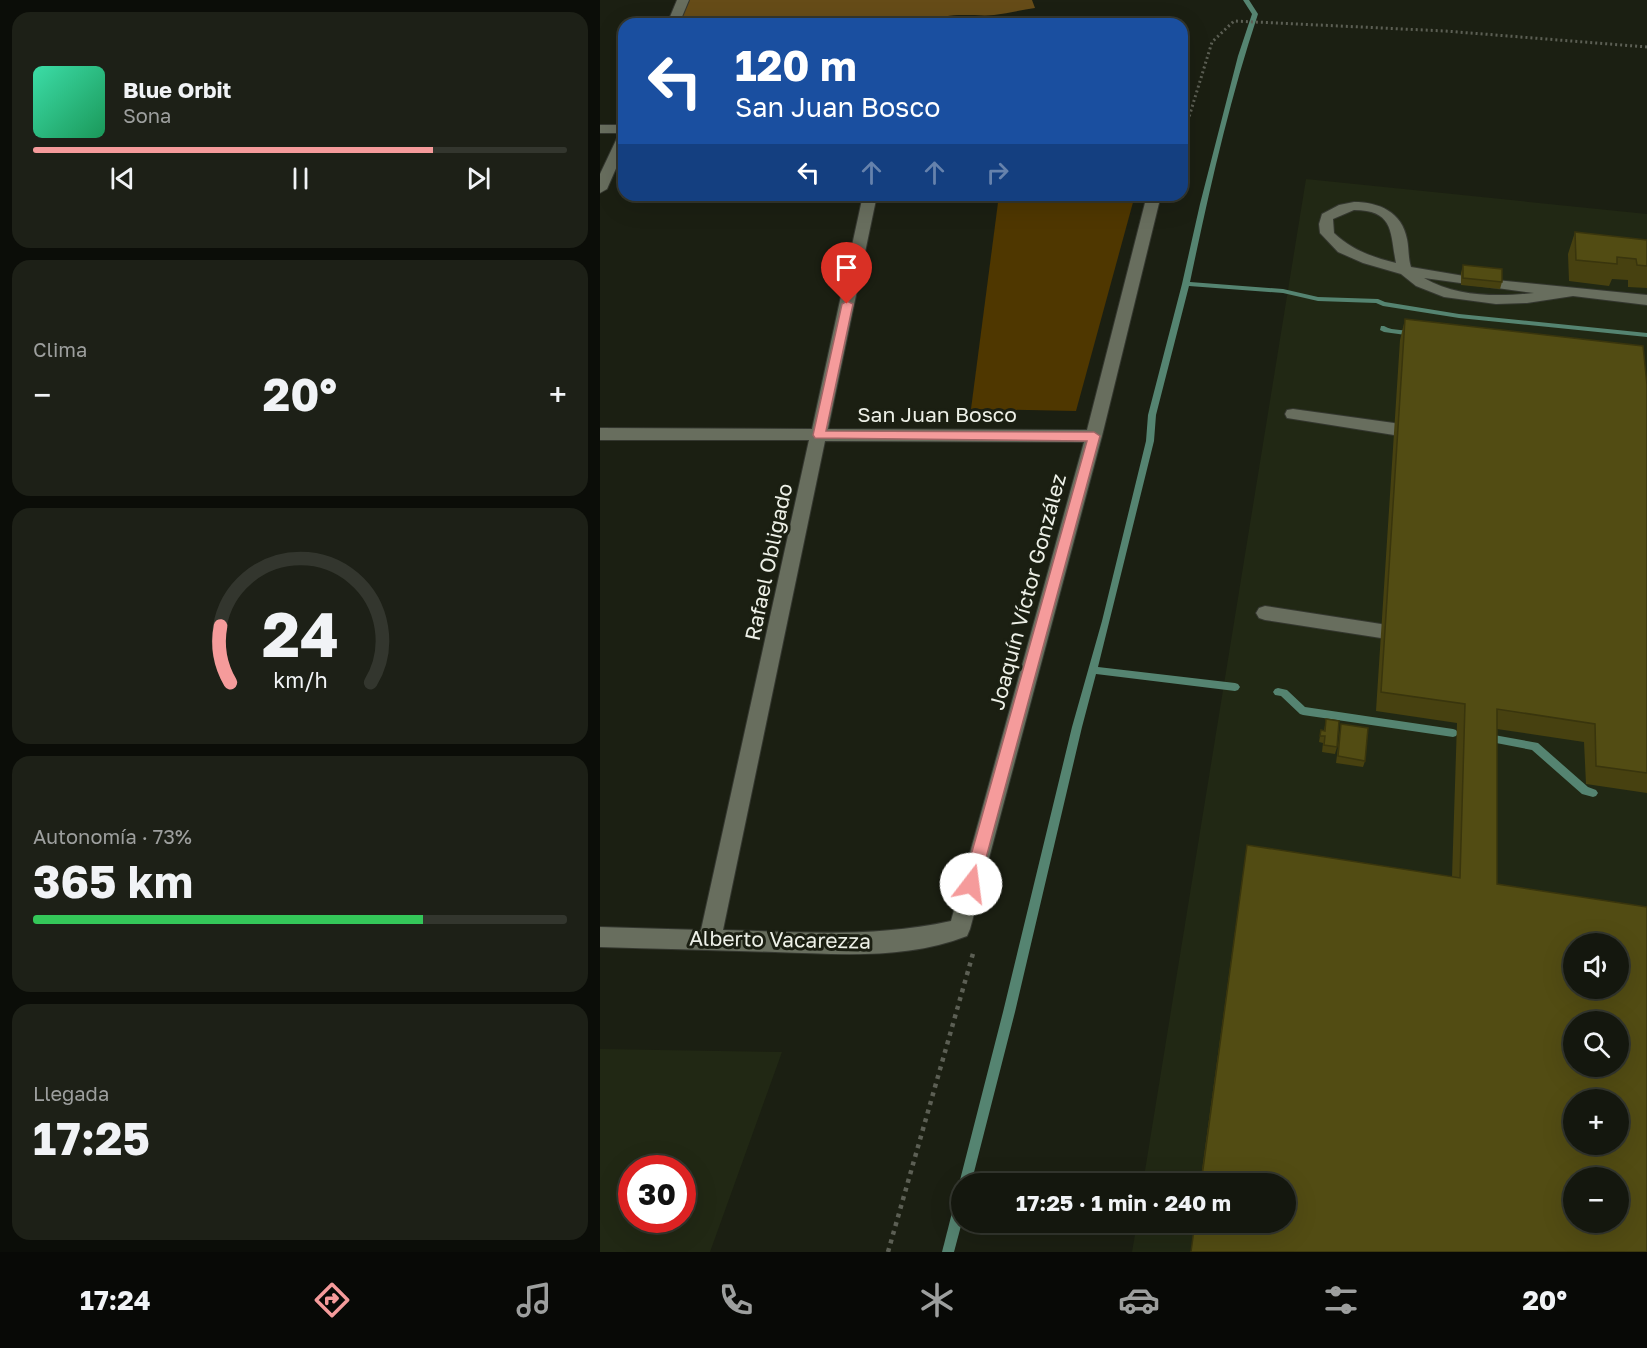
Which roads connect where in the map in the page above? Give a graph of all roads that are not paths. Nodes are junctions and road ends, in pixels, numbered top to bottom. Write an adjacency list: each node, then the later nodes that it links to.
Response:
1 (683, 0): 2 (street)
2 (676, 18)
3 (600, 129): 4 (street)
4 (618, 129)
5 (618, 149): 6 (street)
6 (600, 189)
7 (869, 201): 14 (street, Rafael Obligado)
8 (1153, 201): 15 (street, Joaquín Víctor González)
9 (1405, 272): 9 (street); 10 (street)
10 (1647, 300)
11 (1293, 414): 12 (street)
12 (1394, 429)
13 (600, 434): 14 (street, San Juan Bosco)
14 (819, 435): 15 (street, San Juan Bosco); 20 (street, Rafael Obligado)
15 (1094, 436): 18 (street, Joaquín Víctor González)
16 (1265, 613): 17 (street)
17 (1381, 631)
18 (959, 929): 20 (street, Alberto Vacarezza)
19 (600, 937): 20 (street, Alberto Vacarezza)
20 (710, 939)

